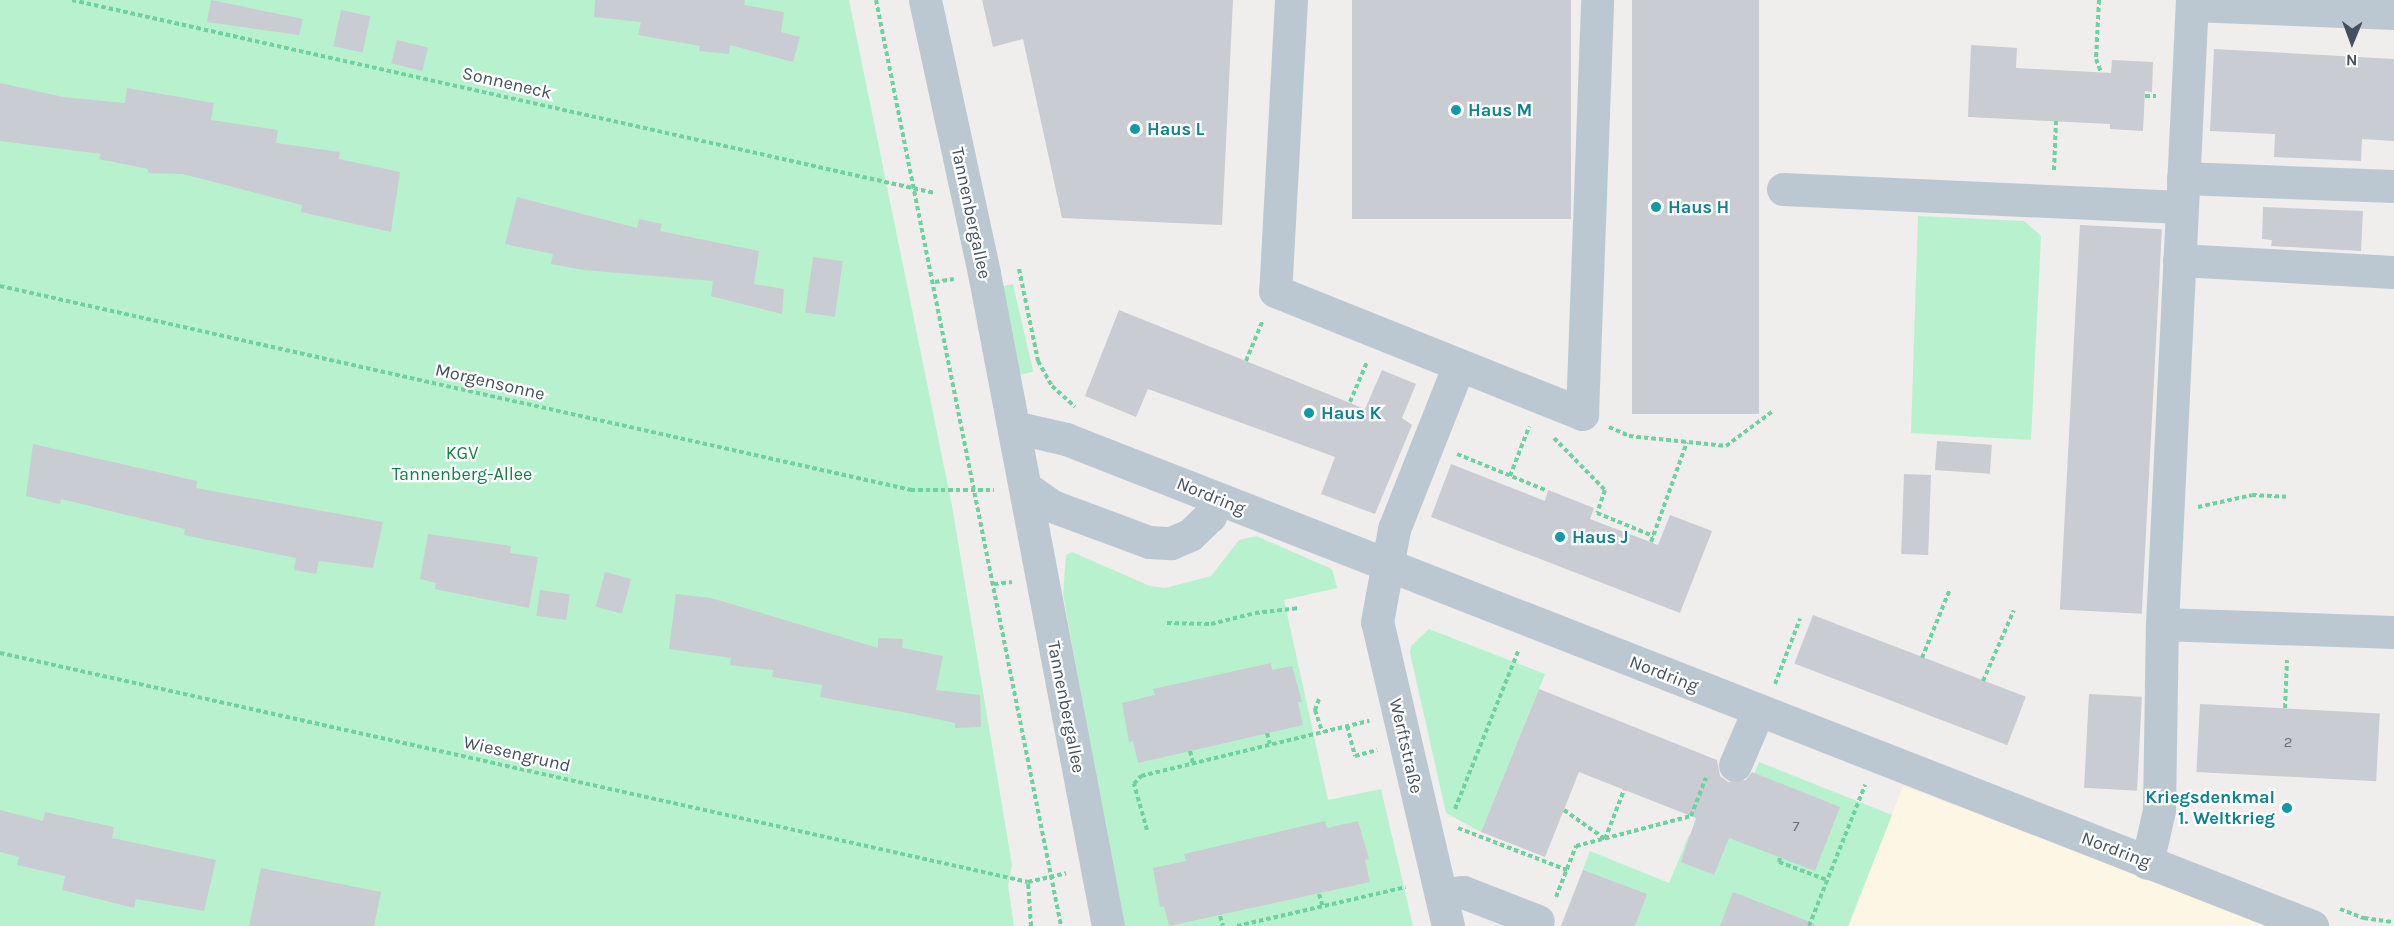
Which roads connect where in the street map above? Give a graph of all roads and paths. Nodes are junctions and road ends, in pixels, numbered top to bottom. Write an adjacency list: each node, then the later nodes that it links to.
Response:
1 (72, 0): 12 (path, Sonneneck)
2 (876, 0): 12 (path)
3 (925, 0): 19 (street, Tannenbergallee)
4 (1291, 0): 22 (street)
5 (1597, 0): 30 (street)
6 (2099, 0): 9 (path)
7 (2192, 3): 8 (street); 14 (street)
8 (2394, 13)
9 (2101, 72)
10 (2056, 121): 16 (path)
11 (2394, 186): 14 (street)
12 (916, 188): 15 (path, Sonneneck); 20 (path)
13 (1783, 189): 16 (street)
14 (2182, 192): 16 (street); 17 (street)
15 (936, 194)
16 (2052, 201)
17 (2179, 260): 18 (street); 40 (street)
18 (2394, 272)
19 (984, 273): 20 (path); 28 (path); 31 (street, Tannenbergallee)
20 (935, 282): 37 (path)
21 (0, 286): 37 (path, Morgensonne)
22 (1275, 291): 23 (street); 24 (path)
23 (1378, 335): 25 (street); 26 (path)
24 (1246, 361)
25 (1458, 367): 27 (street); 32 (street, Werftstraße)
26 (1350, 402)
27 (1536, 408): 30 (street); 34 (path); 41 (path)
28 (1080, 411)
29 (1773, 411): 33 (path)
30 (1582, 414): 33 (path)
31 (1014, 427): 35 (street, Tannenbergallee); 39 (street, Nordring)
32 (1428, 442): 34 (path); 43 (street, Werftstraße)
33 (1687, 442): 41 (path)
34 (1510, 476): 36 (path)
35 (1025, 488): 39 (street); 77 (street, Tannenbergallee)
36 (1545, 490)
37 (976, 492): 79 (path)
38 (2286, 497): 40 (path)
39 (1217, 498): 43 (street, Nordring)
40 (2168, 499): 50 (street)
41 (1653, 536): 42 (path)
42 (1651, 542)
43 (1386, 566): 48 (street, Nordring); 60 (street, Werftstraße)
44 (1950, 589): 54 (path)
45 (1300, 608): 49 (path)
46 (2014, 610): 55 (path)
47 (1800, 619): 57 (path)
48 (1529, 621): 57 (street, Nordring); 72 (path)
49 (1167, 623)
50 (2162, 624): 51 (street); 76 (street)
51 (2289, 628): 52 (street); 59 (path)
52 (2394, 632)
53 (0, 653): 81 (path, Wiesengrund)
54 (1922, 658)
55 (1983, 681)
56 (1786, 689): 57 (path)
57 (1765, 692): 67 (street, Nordring); 69 (street)
58 (1319, 699): 62 (path)
59 (2285, 708)
60 (1399, 713): 61 (path); 72 (street, Werftstraße)
61 (1347, 726): 62 (path); 65 (path)
62 (1322, 732): 64 (path)
63 (1267, 733): 64 (path)
64 (1270, 744): 68 (path)
65 (1380, 750)
66 (1190, 751): 68 (path)
67 (1876, 757): 76 (street, Nordring); 80 (path)
68 (1193, 764): 73 (path)
69 (1722, 770): 74 (path)
70 (1624, 790): 74 (path)
71 (1564, 810): 74 (path)
72 (1437, 826): 78 (path); 83 (street, Werftstraße)
73 (1147, 830)
74 (1605, 838): 78 (path)
75 (1780, 858): 80 (path)
76 (2147, 863): 85 (street, Nordring)
77 (1097, 867): 79 (path); 91 (street, Tannenbergallee)
78 (1567, 870): 87 (path)
79 (1051, 877): 81 (path); 90 (path)
80 (1827, 880): 94 (path)
81 (1028, 882): 89 (path)
82 (1319, 894): 84 (path)
83 (1442, 900): 84 (path); 87 (street)
84 (1323, 907): 93 (path)
85 (2321, 915): 88 (path)
86 (1220, 916): 92 (path)
87 (1538, 921)
88 (2394, 922)
89 (1031, 926)
90 (1060, 926)
91 (1108, 926)
92 (1223, 926)
93 (1237, 926)
94 (1809, 926)

